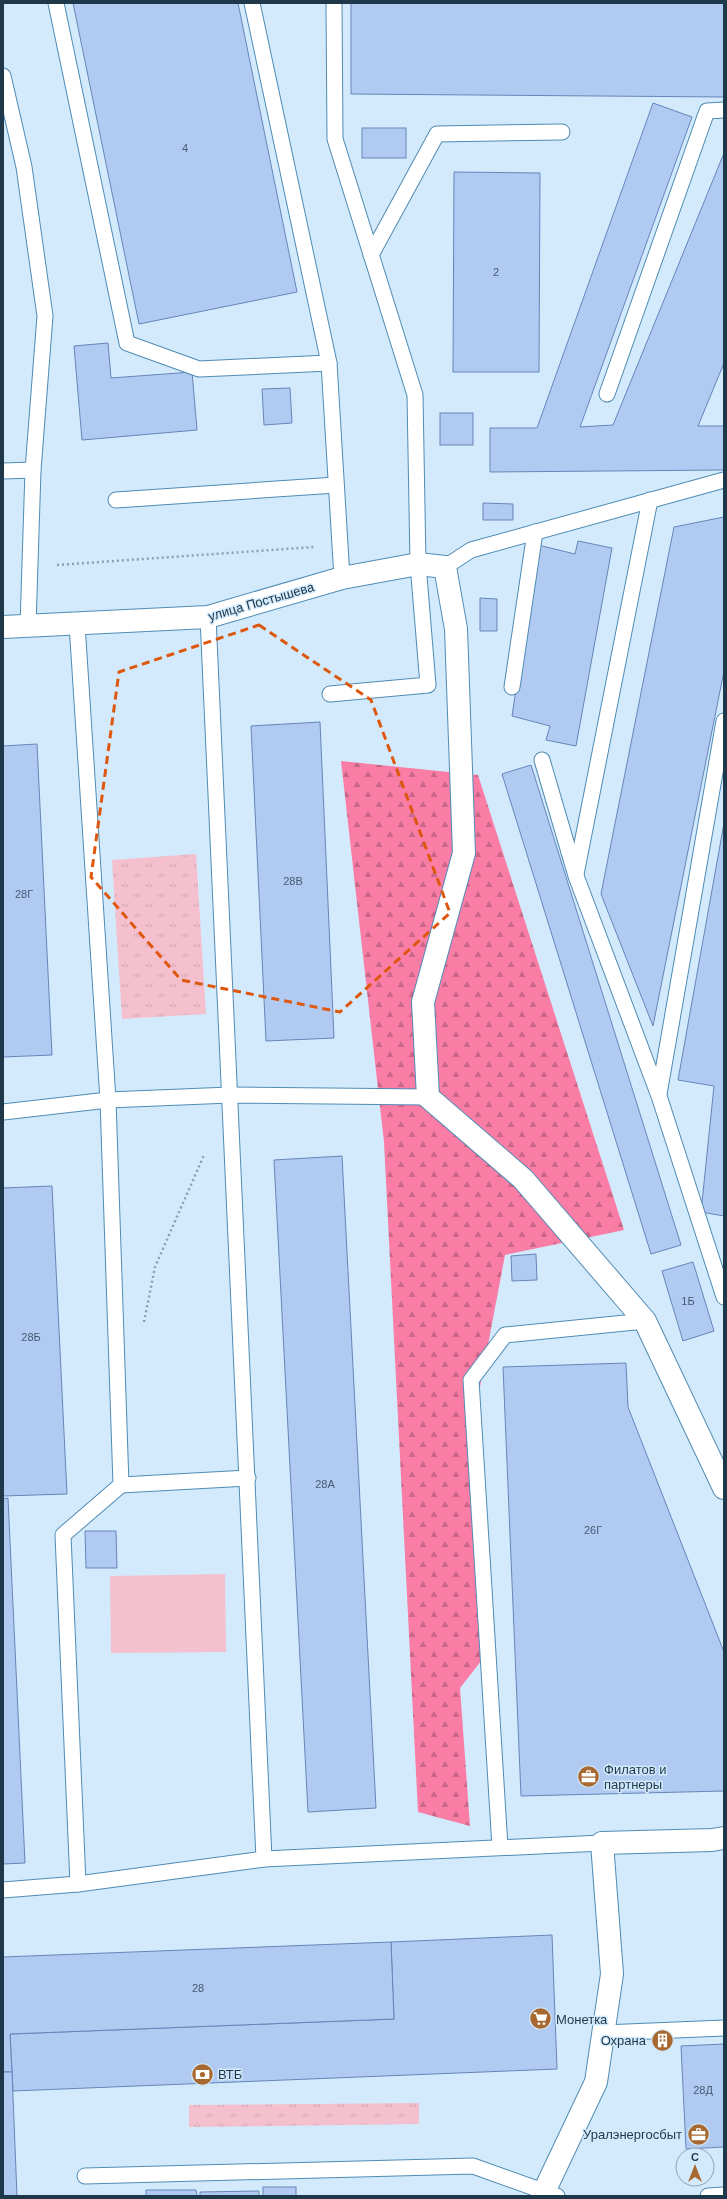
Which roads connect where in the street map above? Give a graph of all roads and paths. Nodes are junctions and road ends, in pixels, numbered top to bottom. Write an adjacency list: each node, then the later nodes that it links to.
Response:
1 (56, 3): 8 (lane)
2 (252, 3): 8 (lane)
3 (334, 3): 7 (lane)
4 (3, 76): 11 (lane)
5 (724, 110): 9 (lane)
6 (562, 132): 7 (lane)
7 (371, 255): 18 (lane)
8 (329, 363): 13 (lane)
9 (607, 394)
10 (3, 470): 11 (lane)
11 (33, 470): 19 (lane)
12 (724, 480): 15 (lane)
13 (336, 485): 14 (lane); 17 (lane)
14 (116, 500)
15 (650, 500): 16 (lane); 30 (lane)
16 (535, 532): 20 (lane); 26 (lane)
17 (340, 545): 19 (path); 21 (lane)
18 (418, 564): 20 (street, улица Постышева); 21 (street, улица Постышева); 27 (lane)
19 (31, 567): 24 (lane)
20 (445, 567): 33 (street)
21 (342, 578): 22 (street, улица Постышева)
22 (208, 617): 23 (street, улица Постышева); 31 (lane)
23 (77, 624): 24 (street, улица Постышева); 34 (lane)
24 (28, 626): 25 (street, улица Постышева)
25 (3, 627)
26 (512, 687)
27 (330, 694)
28 (724, 721): 32 (lane)
29 (542, 760): 30 (lane)
30 (576, 876): 32 (lane)
31 (230, 1095): 33 (lane); 34 (lane); 41 (lane)
32 (659, 1096): 37 (lane)
33 (428, 1097): 38 (street)
34 (108, 1100): 35 (lane); 42 (lane)
35 (3, 1112)
36 (205, 1153): 39 (path)
37 (724, 1297)
38 (645, 1321): 40 (street); 45 (lane)
39 (143, 1329)
40 (721, 1475)
41 (248, 1478): 42 (lane); 46 (lane)
42 (121, 1485): 47 (lane)
43 (724, 1838): 44 (street)
44 (602, 1843): 45 (lane); 50 (street)
45 (500, 1847): 46 (lane)
46 (264, 1859): 47 (lane)
47 (78, 1884): 48 (lane)
48 (3, 1890)
49 (724, 2028): 50 (lane)
50 (603, 2033): 52 (street)
51 (85, 2176): 52 (lane)
52 (548, 2195)
53 (724, 2195): 54 (lane)
54 (708, 2196)

